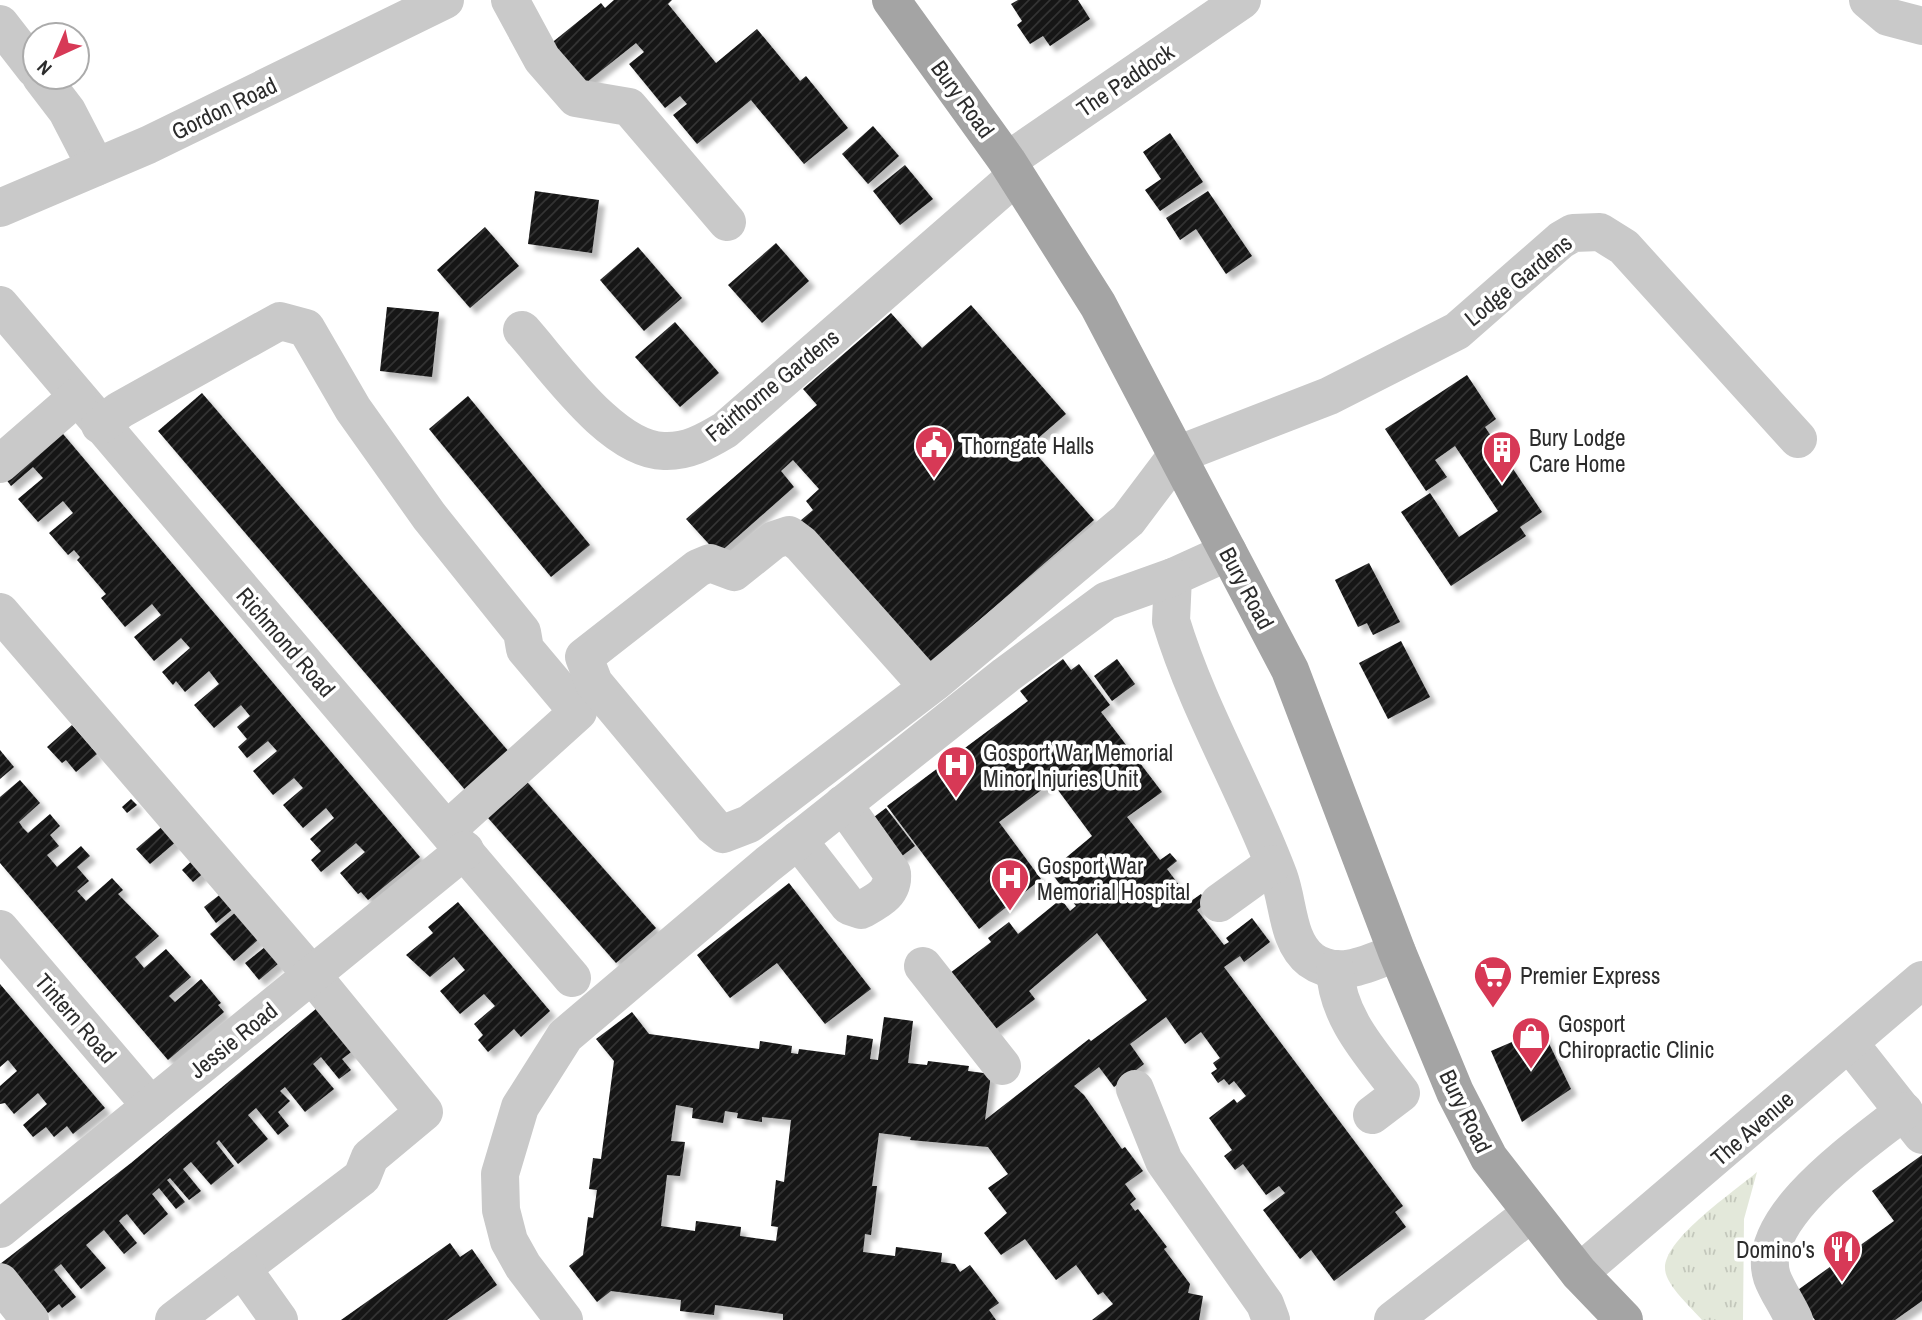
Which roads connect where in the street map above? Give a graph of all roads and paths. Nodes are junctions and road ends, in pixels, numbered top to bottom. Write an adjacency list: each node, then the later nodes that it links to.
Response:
1 (445, 0): 10 (street, Gordon Road)
2 (510, 0): 13 (street)
3 (891, 0): 11 (main road, Bury Road)
4 (1242, 0): 11 (street, The Paddock)
5 (1868, 0): 7 (street)
6 (0, 24): 8 (street)
7 (1922, 26)
8 (21, 51)
9 (52, 91): 10 (street)
10 (96, 167): 12 (street, Gordon Road)
11 (1012, 168): 15 (street, Fairthorne Gardens); 18 (main road, Bury Road)
12 (0, 208)
13 (727, 222)
14 (0, 305): 16 (street, Richmond Road)
15 (522, 330)
16 (89, 411): 19 (street); 25 (street, Richmond Road); 25 (street, Jessie Road)
17 (1798, 439): 18 (street, Lodge Gardens)
18 (1177, 455): 20 (main road, Bury Road); 23 (street)
19 (0, 464)
20 (1228, 552): 21 (street); 30 (main road, Bury Road)
21 (1173, 577): 24 (street); 27 (street)
22 (0, 612): 33 (street)
23 (935, 682): 23 (street)
24 (843, 804): 26 (street); 26 (street)
25 (456, 840): 33 (street, Jessie Road); 34 (street, Richmond Road)
26 (798, 840): 50 (street)
27 (1273, 863): 28 (street); 32 (street)
28 (1219, 903)
29 (0, 929): 39 (street, Tintern Road)
30 (1397, 952): 32 (street); 42 (main road, Bury Road)
31 (923, 965): 37 (street)
32 (1335, 969): 40 (street)
33 (312, 975): 39 (street, Jessie Road); 44 (street)
34 (572, 978)
35 (1922, 980): 36 (street, The Avenue)
36 (1850, 1044): 41 (street); 45 (street, The Avenue)
37 (1002, 1066)
38 (1135, 1089): 51 (street)
39 (151, 1106): 43 (street, Jessie Road)
40 (1372, 1115)
41 (1913, 1123): 54 (street)
42 (1530, 1214): 45 (main road, Bury Road); 52 (street)
43 (0, 1229)
44 (242, 1268): 48 (street); 49 (street)
45 (1579, 1273): 53 (main road, Bury Road)
46 (0, 1282): 47 (street)
47 (30, 1320)
48 (174, 1320)
49 (279, 1320)
50 (564, 1320)
51 (1271, 1320)
52 (1393, 1320)
53 (1624, 1320)
54 (1794, 1320)

